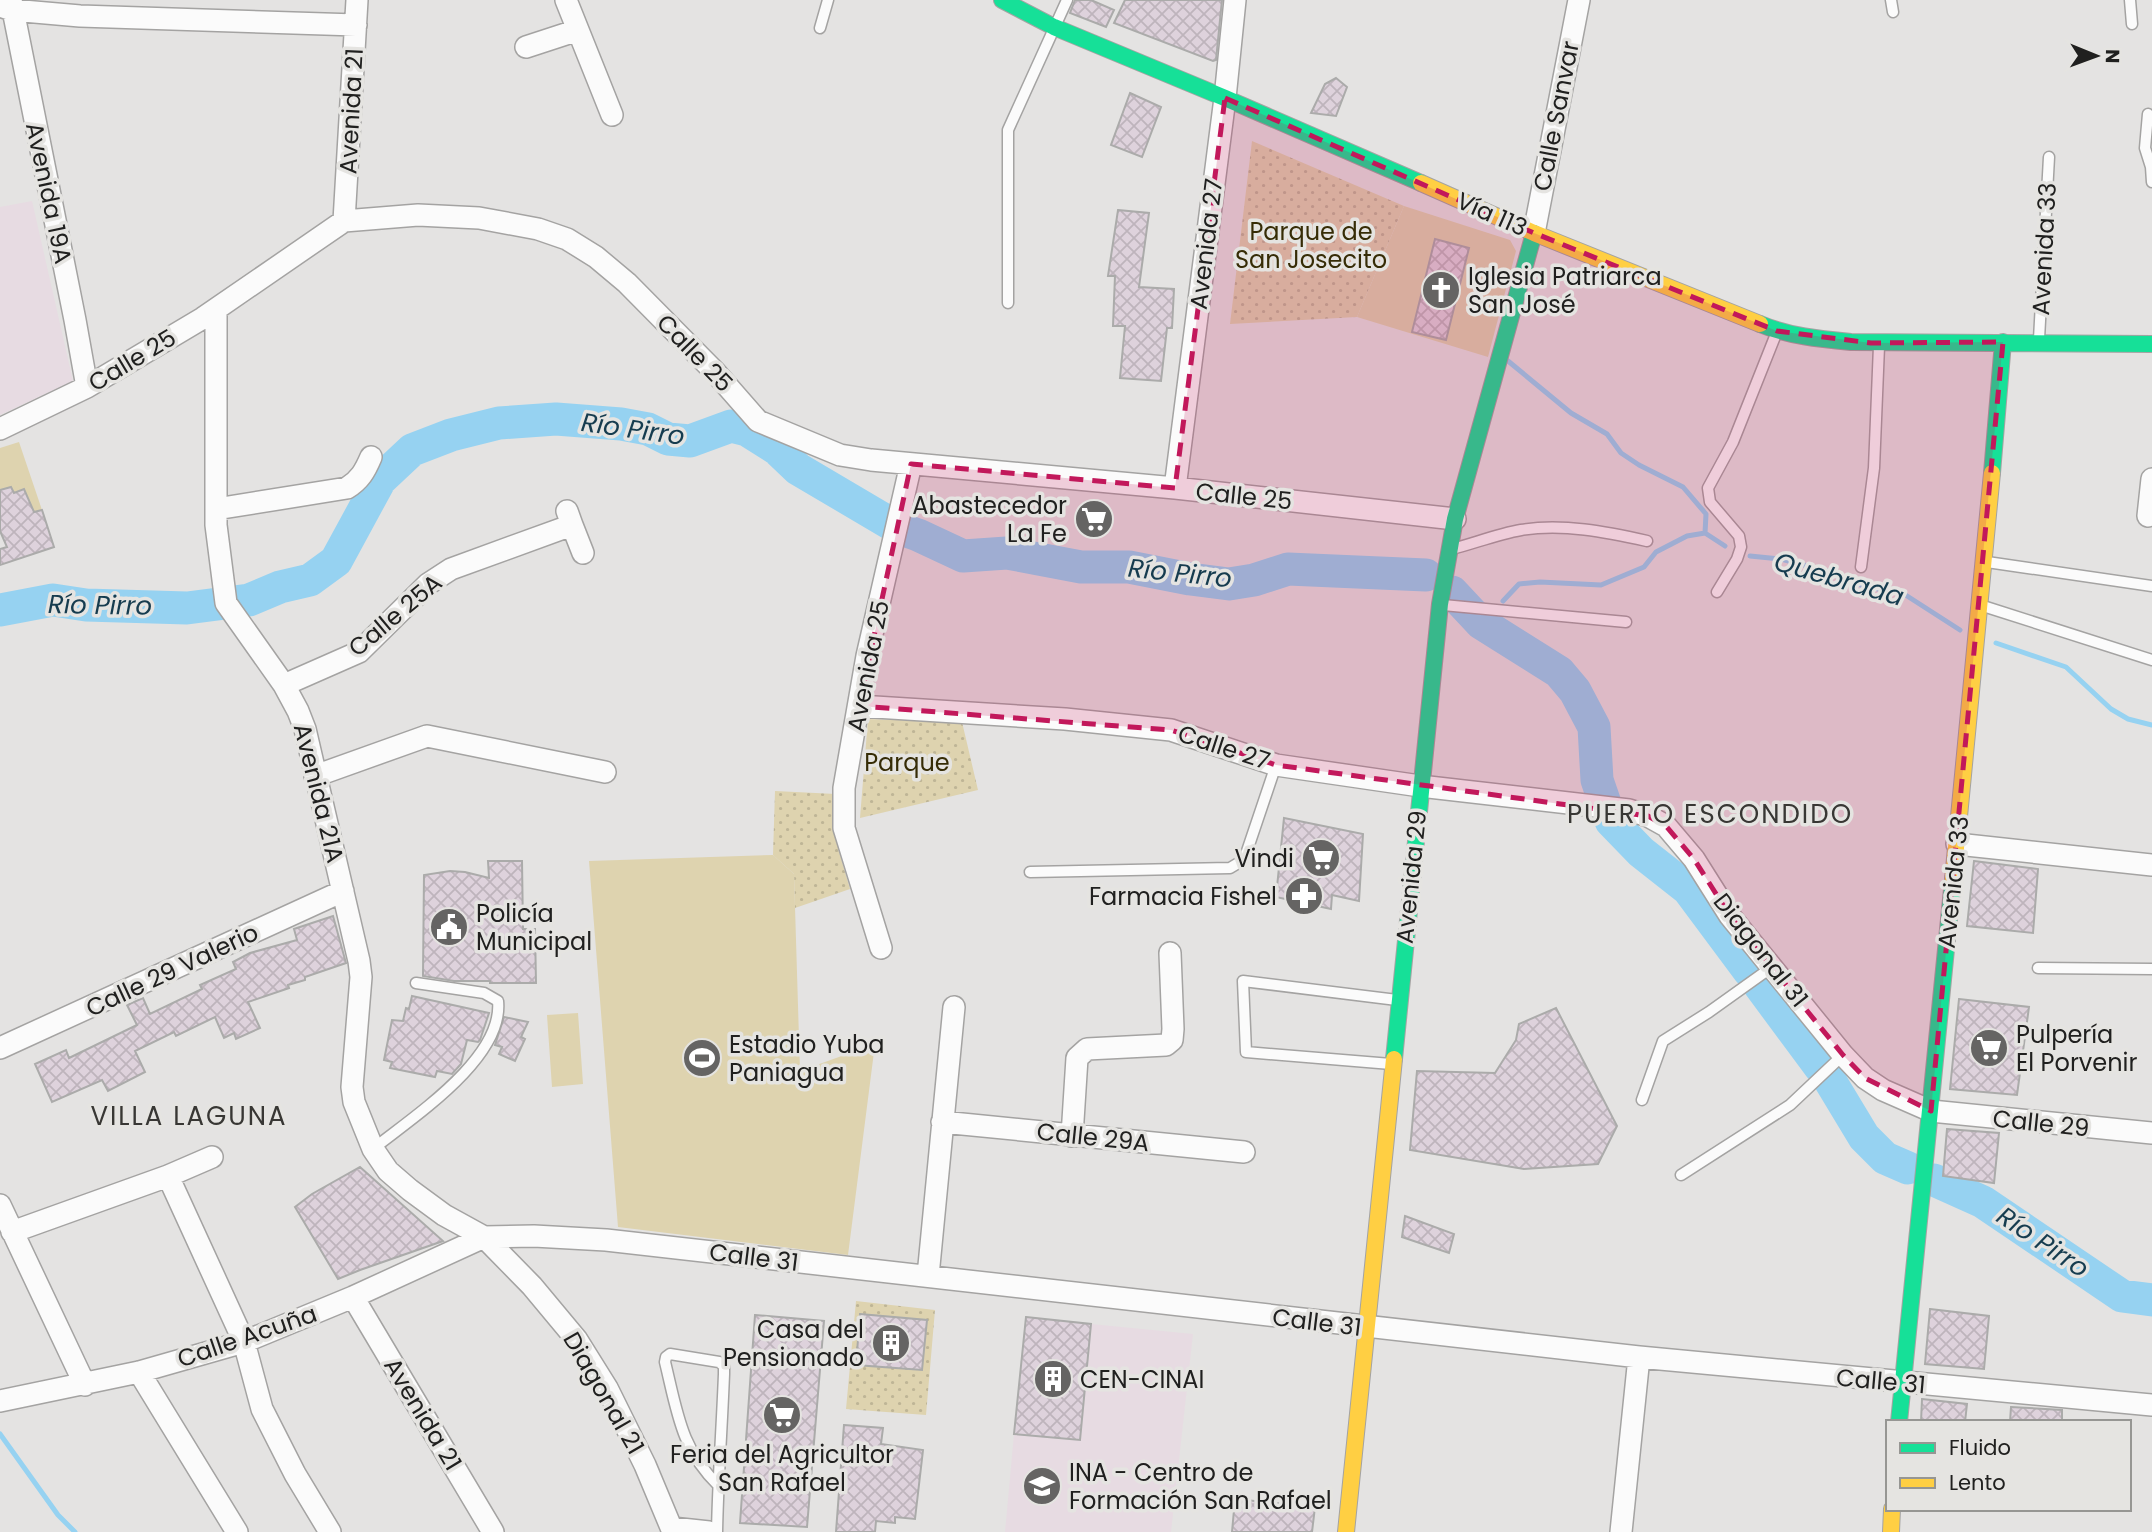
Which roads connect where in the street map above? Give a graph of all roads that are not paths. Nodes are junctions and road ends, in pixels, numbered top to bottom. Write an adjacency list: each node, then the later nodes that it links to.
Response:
1 (357, 0): 14 (street, Avenida 21)
2 (566, 0): 17 (street)
3 (828, 0): 16 (lane)
4 (1002, 0): 15 (main road, Vía 113)
5 (1067, 0): 15 (lane)
6 (1235, 0): 19 (street, Avenida 27)
7 (1579, 0): 25 (street, Calle Sanvar)
8 (1891, 0): 12 (lane)
9 (2130, 0): 13 (lane)
10 (8, 5): 11 (street); 33 (street, Avenida 19A)
11 (148, 9): 14 (street)
12 (1893, 12)
13 (2132, 24)
14 (356, 25): 24 (street, Avenida 21)
15 (1054, 27): 19 (main road, Vía 113); 26 (lane)
16 (820, 28)
17 (578, 30): 18 (street); 21 (street)
18 (526, 47)
19 (1225, 98): 25 (main road, Vía 113); 38 (street, Avenida 27)
20 (2148, 114): 23 (lane)
21 (612, 115)
22 (2049, 157): 30 (lane, Avenida 33)
23 (2152, 182)
24 (344, 221): 27 (street, Calle 25); 36 (street, Calle 25)
25 (1534, 233): 28 (main road, Vía 113); 41 (main road, Avenida 29)
26 (1008, 303)
27 (216, 309): 33 (street, Calle 25); 39 (street, Avenida 21A)
28 (1777, 331): 31 (main road, Vía 113); 48 (lane)
29 (2003, 342): 30 (main road, Vía 113); 31 (main road, Vía 113); 45 (main road, Avenida 33)
30 (2039, 342): 32 (main road, Vía 113)
31 (1879, 344): 46 (lane)
32 (2152, 344)
33 (87, 387): 34 (street, Calle 25)
34 (0, 429)
35 (371, 457): 39 (street)
36 (911, 464): 38 (street, Calle 25); 54 (street, Avenida 25)
37 (2152, 479): 40 (street)
38 (1175, 488): 41 (street, Calle 25)
39 (216, 509): 53 (street, Avenida 21A)
40 (2148, 516)
41 (1455, 519): 43 (main road, Avenida 29)
42 (1647, 541): 43 (lane)
43 (1449, 550): 49 (main road, Avenida 29)
44 (583, 553): 53 (street, Calle 25A)
45 (1984, 562): 47 (lane); 50 (main road, Avenida 33)
46 (1861, 567)
47 (2152, 586)
48 (1717, 593)
49 (1440, 604): 51 (lane); 58 (main road, Avenida 29)
50 (1980, 605): 52 (lane); 60 (main road, Avenida 33)
51 (1626, 622)
52 (2152, 660)
53 (284, 685): 57 (street, Avenida 21A)
54 (859, 706): 55 (street, Calle 27); 64 (street, Avenida 25)
55 (1276, 765): 58 (street, Calle 27); 62 (lane)
56 (605, 772): 57 (street)
57 (315, 776): 63 (street, Avenida 21A)
58 (1420, 786): 59 (street, Calle 27); 70 (main road, Avenida 29)
59 (1588, 805): 66 (street, Diagonal 31)
60 (1957, 844): 61 (street); 76 (main road, Avenida 33)
61 (2152, 865)
62 (1030, 872)
63 (343, 891): 72 (street, Calle 29 Valerio); 80 (street, Avenida 21A)
64 (881, 948)
65 (1171, 953): 79 (street)
66 (1772, 967): 73 (street, Diagonal 31); 75 (lane)
67 (2038, 968): 68 (lane)
68 (2152, 969)
69 (416, 983): 80 (lane)
70 (1399, 1000): 74 (main road, Avenida 29); 74 (lane)
71 (954, 1007): 77 (street)
72 (0, 1048)
73 (1843, 1055): 76 (street, Diagonal 31); 83 (lane)
74 (1395, 1064): 90 (main road, Avenida 29)
75 (1642, 1100)
76 (1931, 1111): 78 (street, Calle 29); 94 (main road, Avenida 33)
77 (942, 1122): 79 (street, Calle 29A); 88 (street)
78 (2152, 1133)
79 (1072, 1136): 81 (street, Calle 29A)
80 (373, 1149): 87 (street, Avenida 21A)
81 (1244, 1152)
82 (212, 1157): 84 (street)
83 (1681, 1175)
84 (169, 1176): 86 (street); 91 (street)
85 (0, 1205): 86 (street)
86 (12, 1232): 95 (street)
87 (484, 1237): 88 (street, Calle 31); 89 (street, Calle Acuña); 101 (street, Diagonal 21)
88 (928, 1276): 90 (street, Calle 31)
89 (353, 1297): 91 (street, Calle Acuña); 104 (street, Avenida 21)
90 (1368, 1328): 92 (street, Calle 31); 107 (main road, Avenida 29)
91 (244, 1342): 93 (street, Calle Acuña); 103 (street)
92 (1639, 1357): 94 (street, Calle 31); 108 (street)
93 (139, 1372): 95 (street, Calle Acuña); 102 (street)
94 (1902, 1383): 97 (street, Calle 31); 98 (main road, Avenida 33)
95 (85, 1385): 96 (street, Calle Acuña)
96 (0, 1401)
97 (2152, 1405)
98 (1899, 1420)
99 (719, 1486): 99 (lane); 106 (lane)
100 (1892, 1511): 109 (main road)
101 (673, 1530): 105 (street)
102 (237, 1532)
103 (330, 1532)
104 (492, 1532)
105 (709, 1532)
106 (717, 1532)
107 (1346, 1532)
108 (1621, 1532)
109 (1891, 1532)

